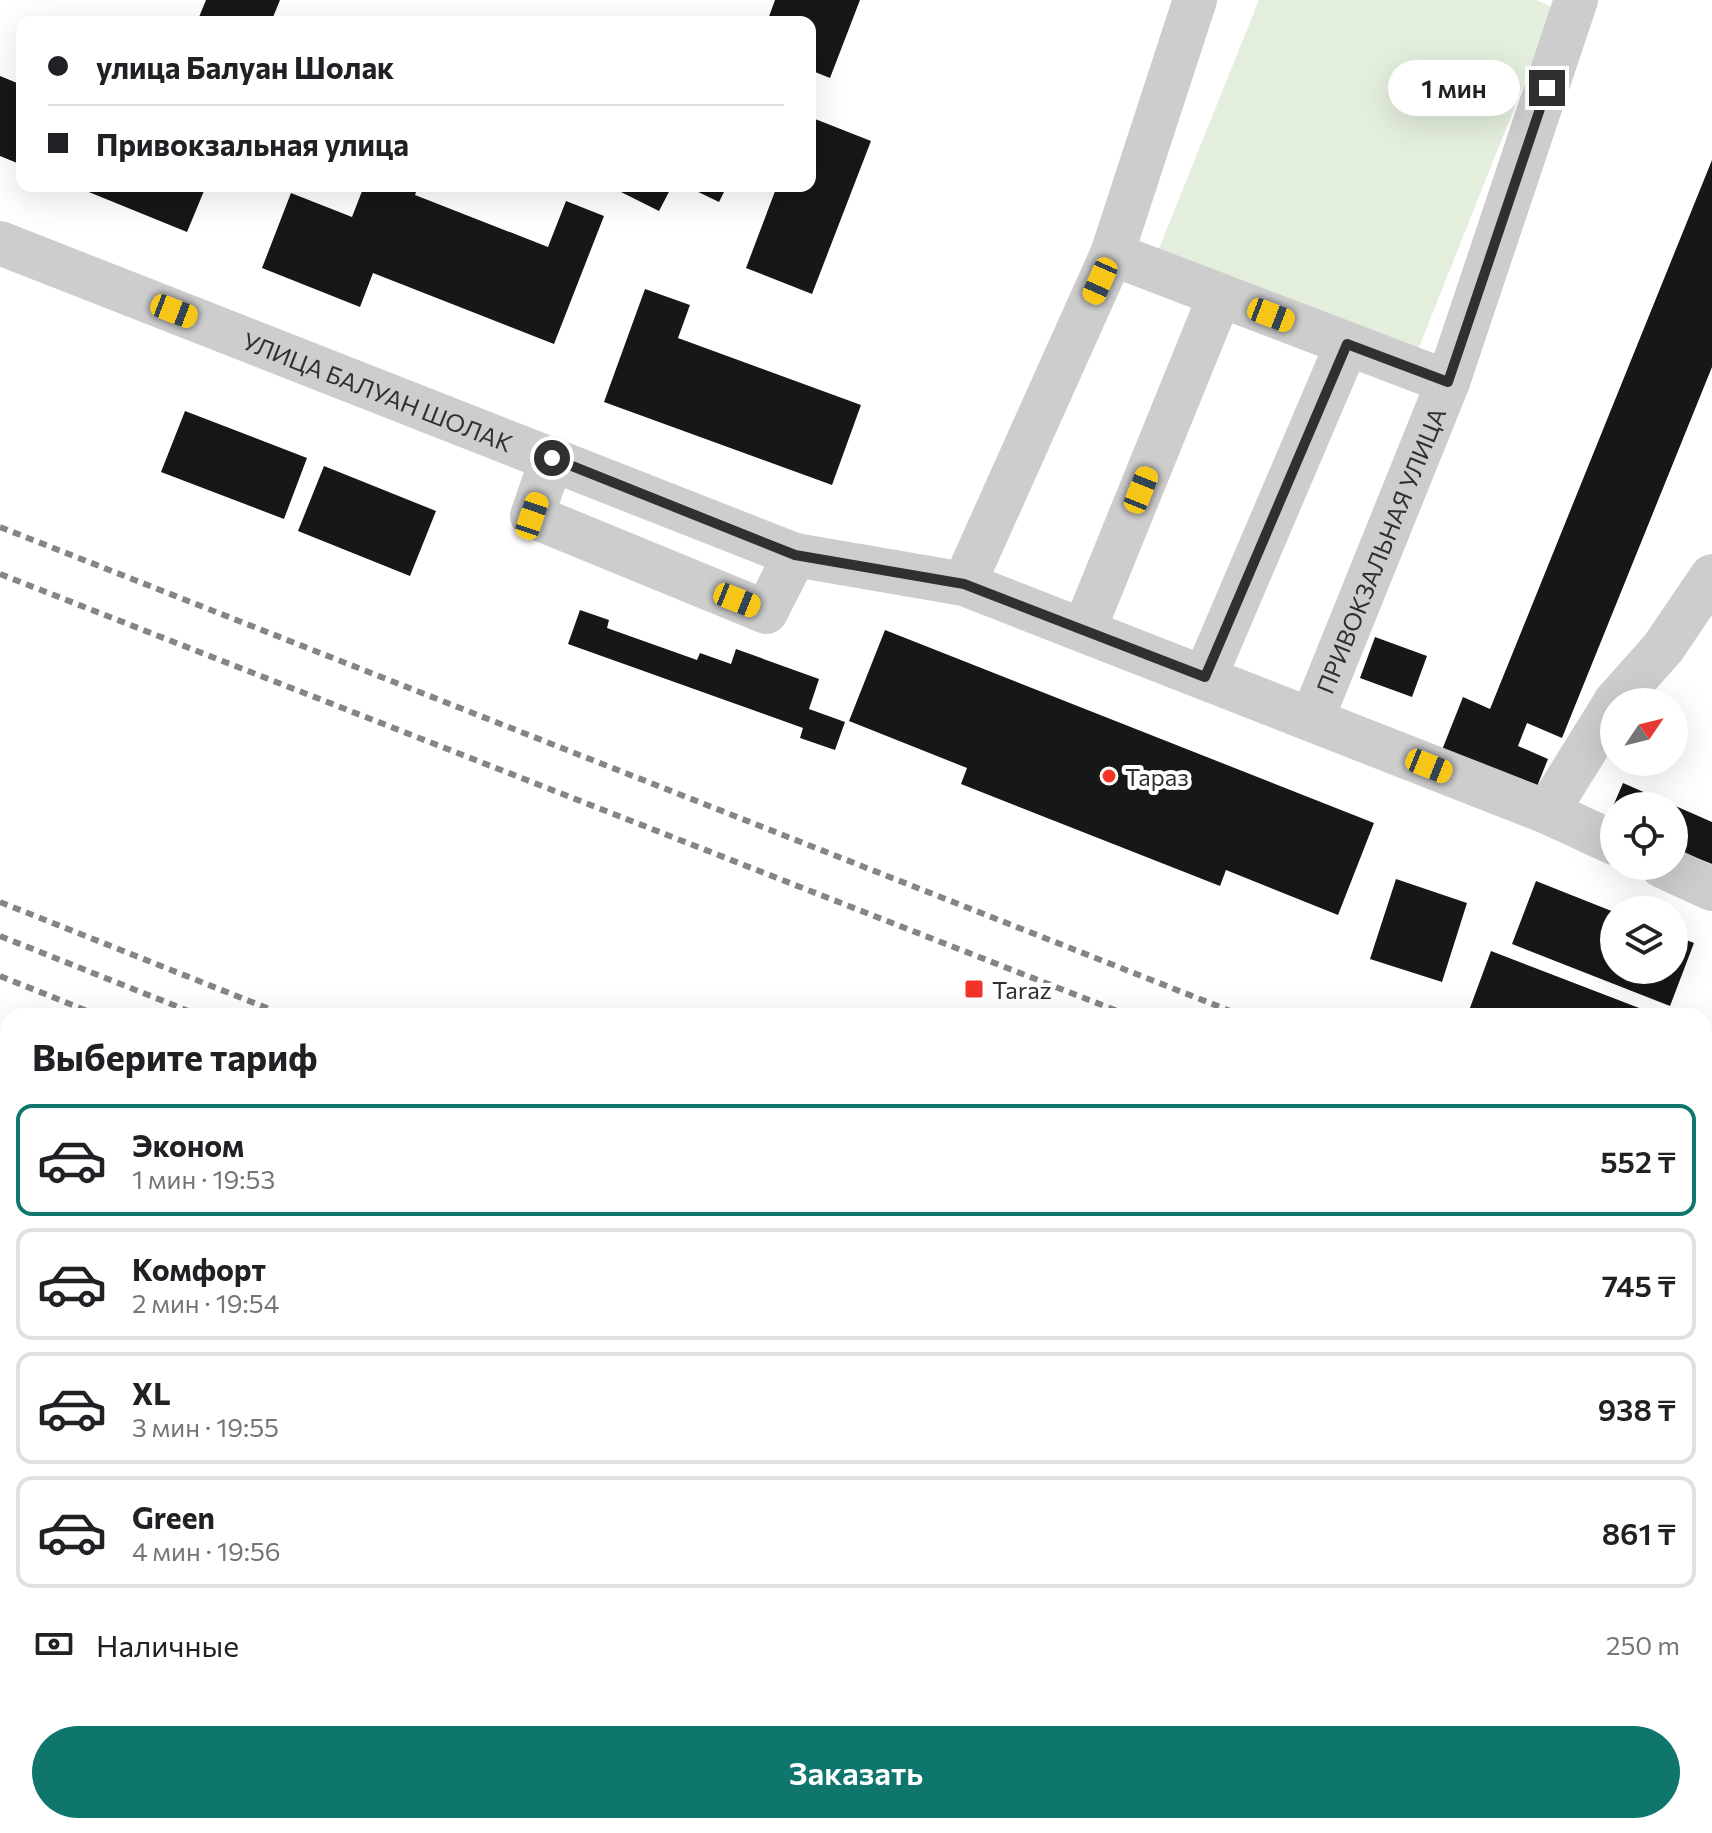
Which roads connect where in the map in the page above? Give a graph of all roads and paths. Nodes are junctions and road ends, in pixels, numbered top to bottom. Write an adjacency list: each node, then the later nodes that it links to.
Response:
1 (1195, 0): 4 (street)
2 (1576, 0): 7 (street, ПРИВОКЗАЛЬНАЯ УЛИЦА)
3 (0, 243): 8 (street, УЛИЦА БАЛУАН ШОЛАК)
4 (1112, 254): 5 (street, ПРИВОКЗАЛЬНАЯ УЛИЦА); 11 (street)
5 (1220, 295): 6 (street, ПРИВОКЗАЛЬНАЯ УЛИЦА); 12 (street)
6 (1347, 344): 7 (street, ПРИВОКЗАЛЬНАЯ УЛИЦА); 13 (street)
7 (1448, 382): 15 (street, ПРИВОКЗАЛЬНАЯ УЛИЦА)
8 (552, 458): 9 (street, УЛИЦА БАЛУАН ШОЛАК); 9 (street)
9 (795, 555): 11 (street, УЛИЦА БАЛУАН ШОЛАК)
10 (1712, 576): 14 (street)
11 (964, 584): 12 (street, УЛИЦА БАЛУАН ШОЛАК)
12 (1084, 630): 13 (street, УЛИЦА БАЛУАН ШОЛАК)
13 (1205, 677): 15 (street, УЛИЦА БАЛУАН ШОЛАК)
14 (1628, 688)
15 (1312, 719): 17 (street, УЛИЦА БАЛУАН ШОЛАК)
16 (1600, 727): 17 (street)
17 (1547, 812): 18 (street, УЛИЦА БАЛУАН ШОЛАК)
18 (1600, 837)
19 (1688, 878): 20 (street)
20 (1712, 889)

